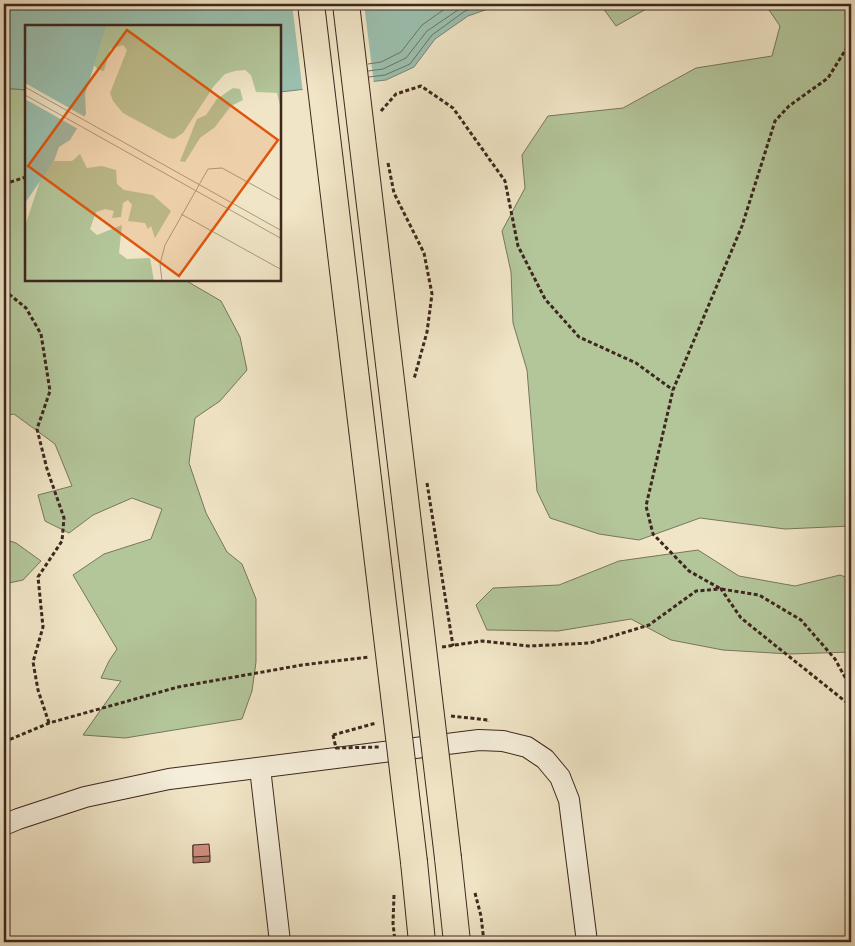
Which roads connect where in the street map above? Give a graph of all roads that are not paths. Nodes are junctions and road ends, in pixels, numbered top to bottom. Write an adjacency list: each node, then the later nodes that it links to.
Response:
1 (311, 4): 6 (highway, bridge)
2 (346, 4): 7 (highway, bridge)
3 (260, 768): 4 (street); 5 (street); 8 (street)
4 (4, 825)
5 (280, 942)
6 (422, 942)
7 (457, 942)
8 (587, 942)

